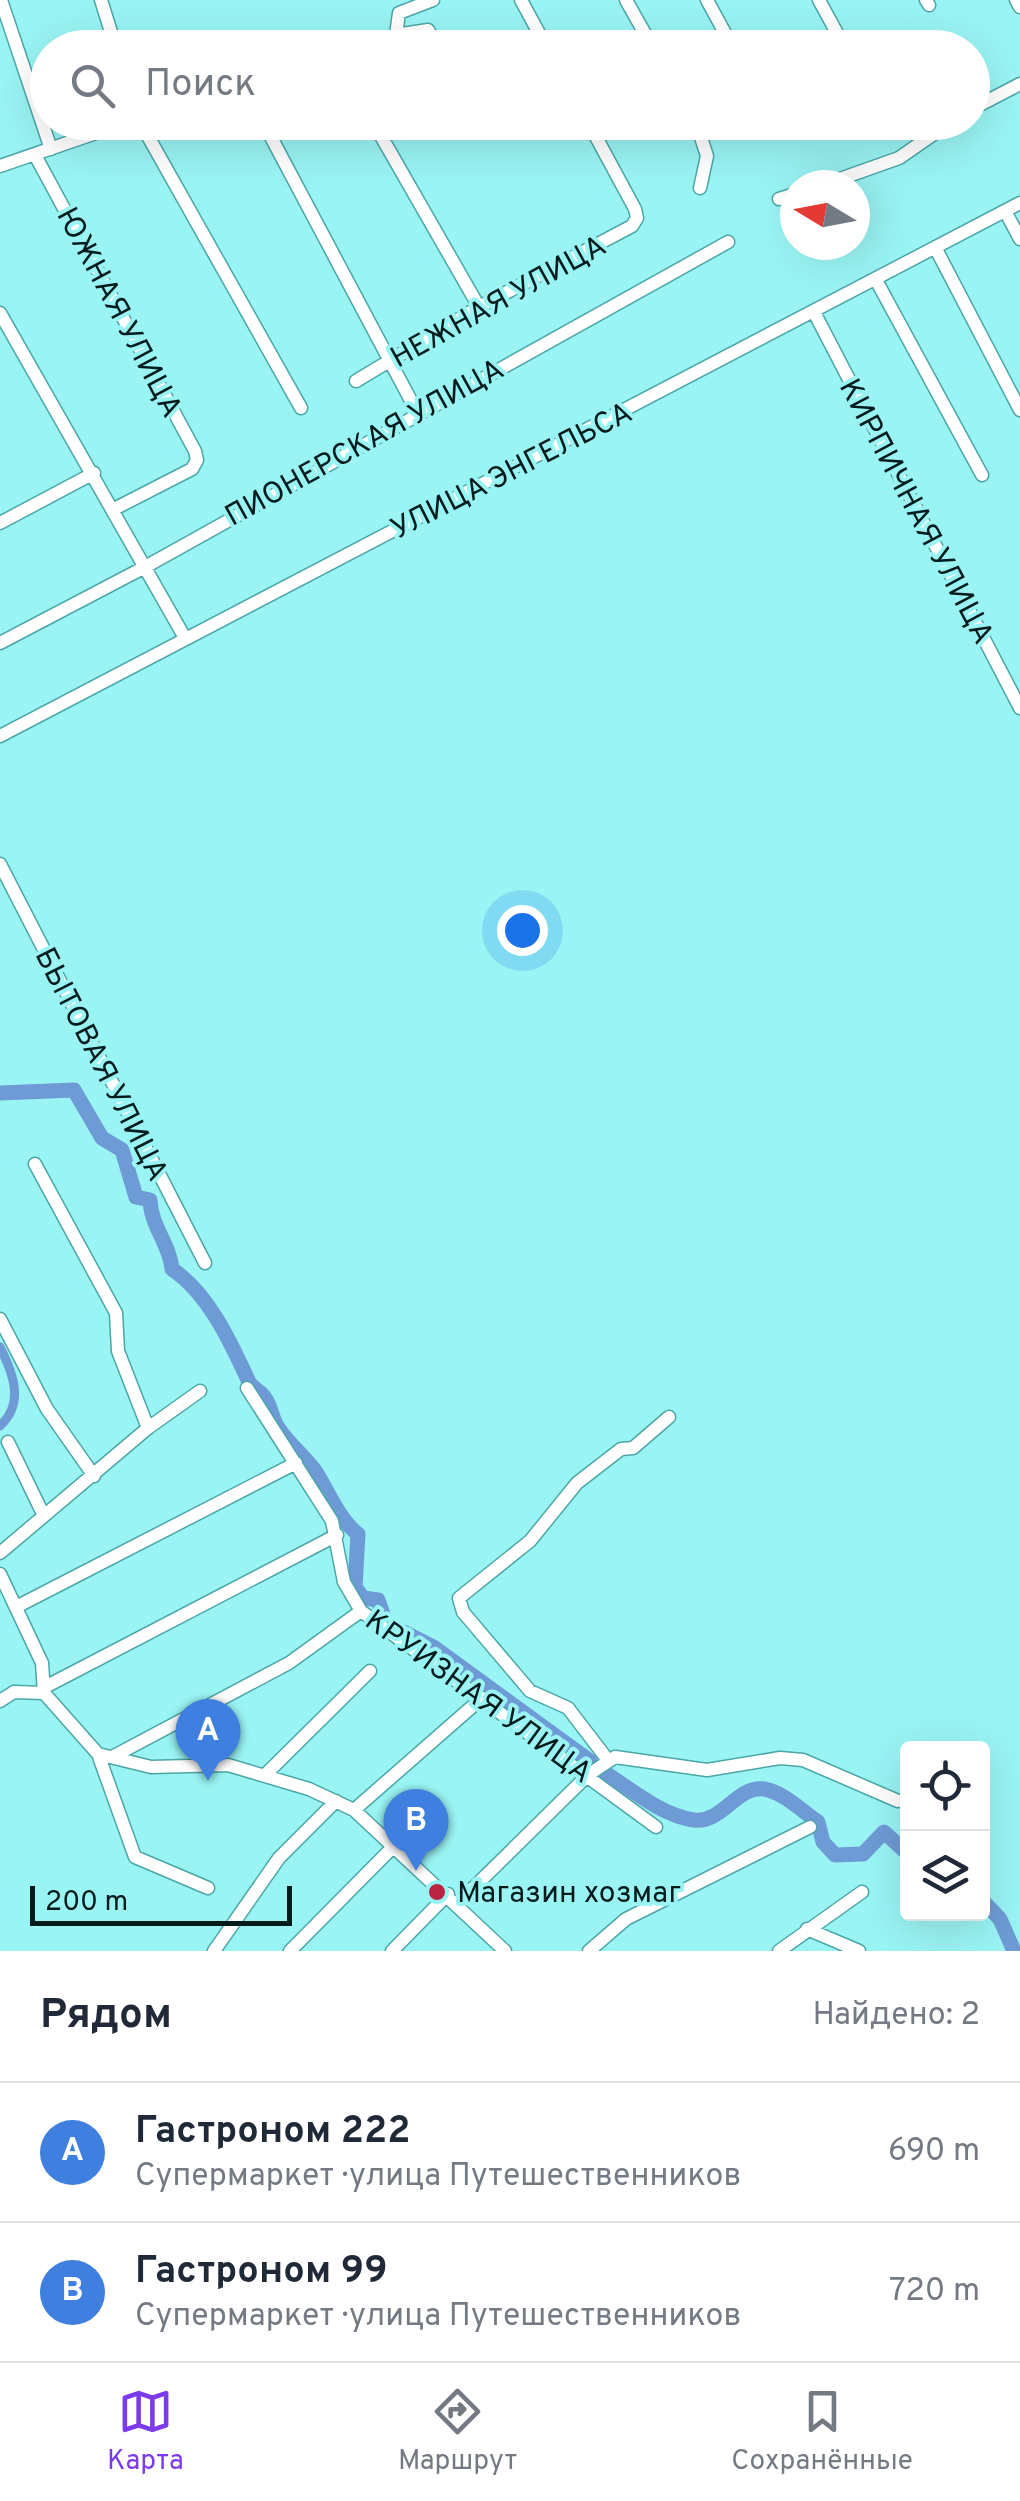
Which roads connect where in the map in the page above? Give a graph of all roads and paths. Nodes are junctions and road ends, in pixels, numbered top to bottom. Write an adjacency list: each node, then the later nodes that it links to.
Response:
1 (2, 0): 17 (street)
2 (100, 0): 11 (street)
3 (433, 0): 9 (street)
4 (520, 0): 12 (street)
5 (626, 0): 13 (street)
6 (706, 0): 14 (street)
7 (819, 0): 15 (street)
8 (1016, 0): 10 (street)
9 (396, 7)
10 (1020, 7)
11 (110, 30)
12 (536, 30)
13 (643, 30)
14 (723, 30)
15 (835, 30)
16 (1020, 84): 18 (street)
17 (30, 85)
18 (990, 100)
19 (48, 140): 27 (street)
20 (77, 140): 27 (street)
21 (151, 140): 43 (street)
22 (272, 140): 41 (street)
23 (383, 140): 38 (street)
24 (597, 140): 38 (street, НЕЖНАЯ УЛИЦА)
25 (702, 140): 31 (street)
26 (925, 140): 30 (street)
27 (51, 149): 28 (street)
28 (35, 155): 29 (street); 48 (street, ЮЖНАЯ УЛИЦА)
29 (0, 166)
30 (866, 170)
31 (700, 188)
32 (1020, 203): 33 (street, УЛИЦА ЭНГЕЛЬСА)
33 (1006, 211): 34 (street); 36 (street, УЛИЦА ЭНГЕЛЬСА)
34 (1020, 239)
35 (728, 242): 45 (street, ПИОНЕРСКАЯ УЛИЦА)
36 (936, 249): 37 (street, УЛИЦА ЭНГЕЛЬСА); 44 (street)
37 (876, 280): 40 (street, УЛИЦА ЭНГЕЛЬСА); 47 (street)
38 (479, 307): 41 (street, НЕЖНАЯ УЛИЦА)
39 (0, 313): 46 (street)
40 (815, 314): 51 (street, УЛИЦА ЭНГЕЛЬСА); 53 (street, КИРПИЧНАЯ УЛИЦА)
41 (390, 362): 42 (street, НЕЖНАЯ УЛИЦА); 45 (street)
42 (356, 381)
43 (300, 408)
44 (1020, 410)
45 (417, 412): 50 (street, ПИОНЕРСКАЯ УЛИЦА)
46 (94, 473): 48 (street); 49 (street)
47 (982, 474)
48 (114, 509): 50 (street)
49 (0, 523)
50 (145, 567): 51 (street); 52 (street, ПИОНЕРСКАЯ УЛИЦА)
51 (185, 638): 54 (street, УЛИЦА ЭНГЕЛЬСА)
52 (0, 643)
53 (1020, 708)
54 (0, 736)
55 (0, 864): 57 (street, БЫТОВАЯ УЛИЦА)
56 (35, 1164): 62 (street)
57 (205, 1263)
58 (0, 1319): 65 (street)
59 (247, 1388): 64 (street, КРУИЗНАЯ УЛИЦА)
60 (200, 1391): 62 (street)
61 (668, 1418): 77 (street)
62 (148, 1428): 65 (street)
63 (8, 1442): 66 (street)
64 (296, 1463): 67 (street, КРУИЗНАЯ УЛИЦА); 70 (street)
65 (94, 1476): 66 (street)
66 (44, 1516): 68 (street)
67 (337, 1535): 71 (street, КРУИЗНАЯ УЛИЦА); 73 (street)
68 (0, 1553)
69 (0, 1574): 70 (street)
70 (16, 1607): 73 (street)
71 (362, 1610): 74 (street, КРУИЗНАЯ УЛИЦА); 76 (street)
72 (370, 1671): 78 (street)
73 (44, 1690): 75 (street); 76 (street)
74 (482, 1698): 79 (street, КРУИЗНАЯ УЛИЦА); 82 (street)
75 (0, 1700)
76 (105, 1756): 78 (street); 86 (street)
77 (607, 1759): 79 (street); 81 (street)
78 (265, 1775): 80 (street)
79 (588, 1775): 83 (street, КРУИЗНАЯ УЛИЦА); 88 (street)
80 (336, 1801): 82 (street); 90 (street)
81 (898, 1801)
82 (354, 1810): 85 (street)
83 (656, 1827)
84 (810, 1827): 94 (street)
85 (393, 1846): 88 (street); 91 (street)
86 (208, 1888)
87 (862, 1892): 89 (street)
88 (453, 1899): 92 (street); 93 (street)
89 (807, 1929): 95 (street); 96 (street)
90 (214, 1951)
91 (290, 1951)
92 (392, 1951)
93 (505, 1951)
94 (589, 1951)
95 (780, 1951)
96 (859, 1951)

